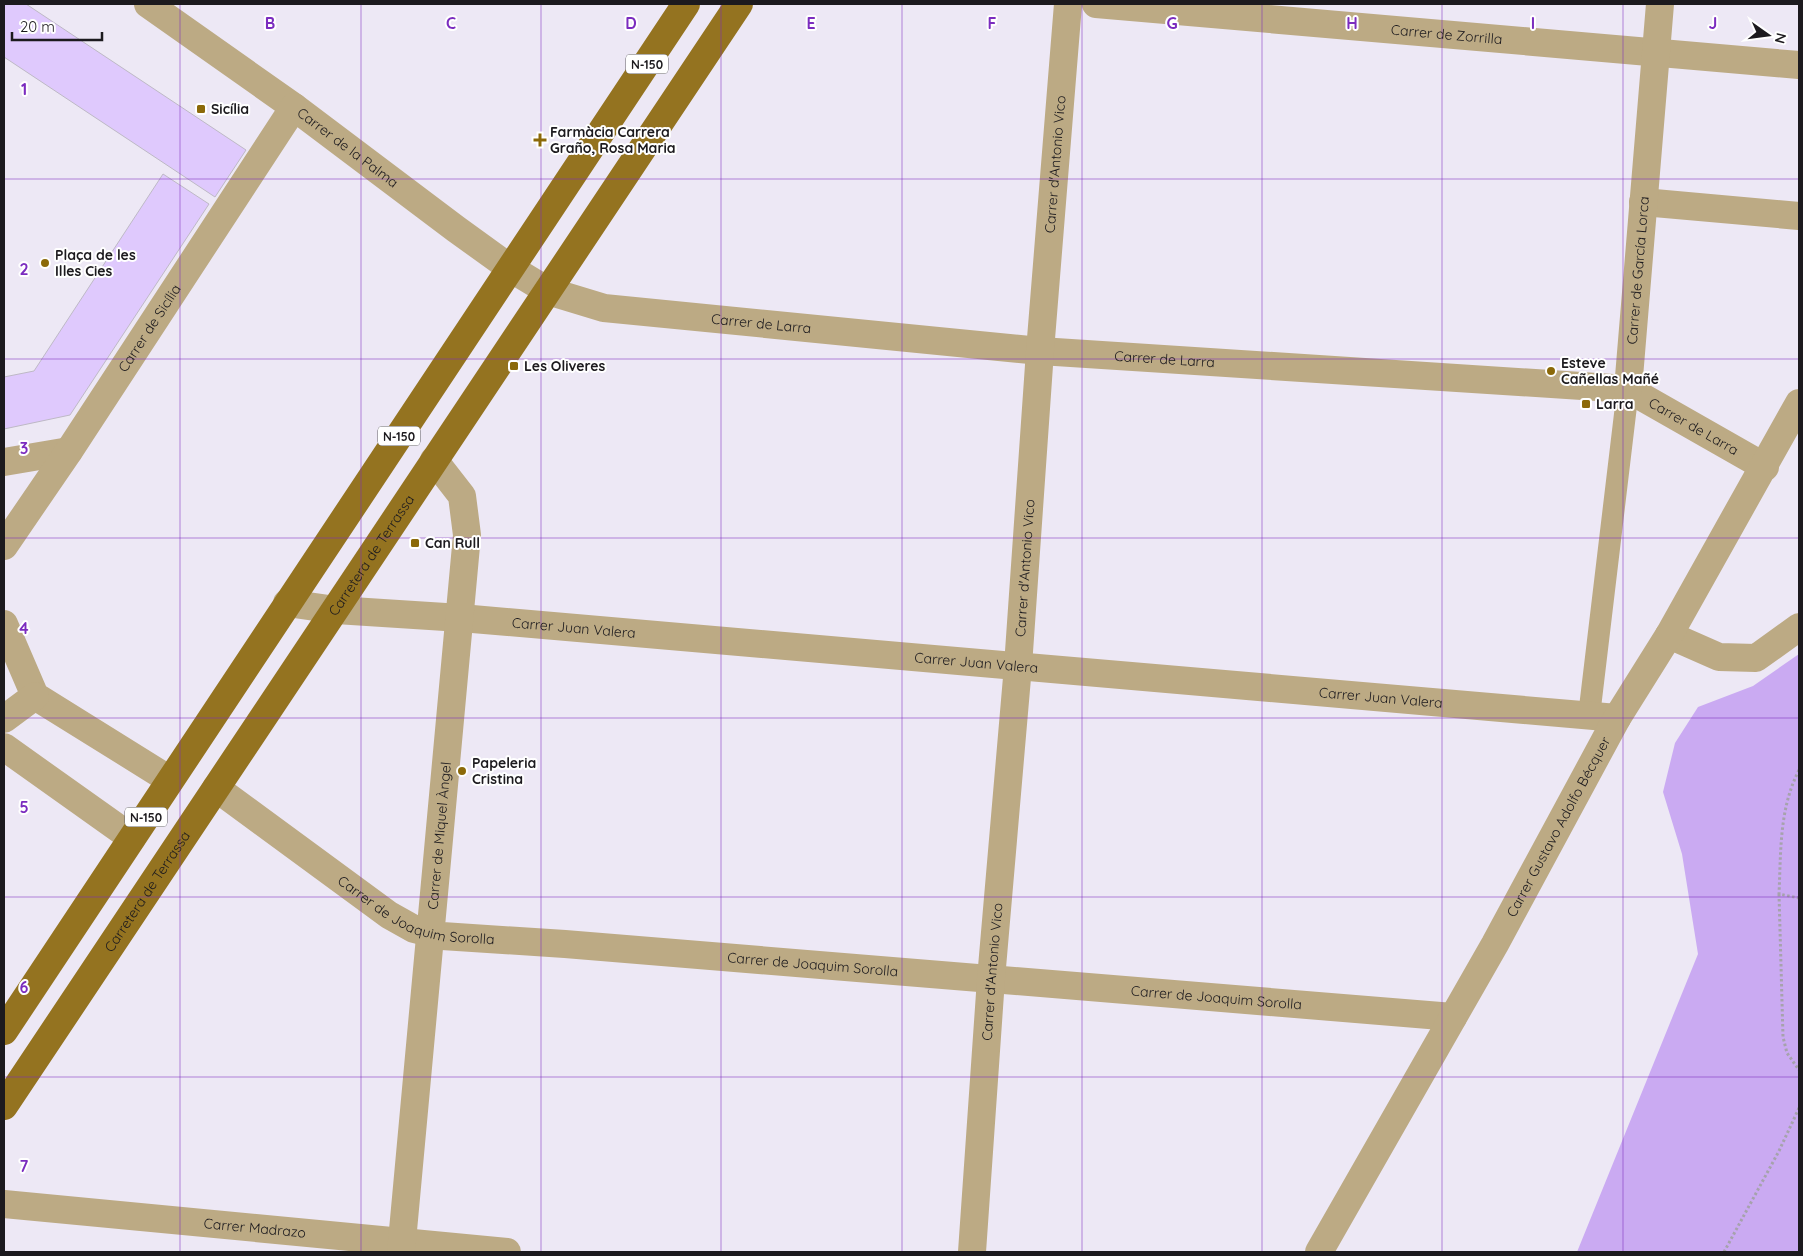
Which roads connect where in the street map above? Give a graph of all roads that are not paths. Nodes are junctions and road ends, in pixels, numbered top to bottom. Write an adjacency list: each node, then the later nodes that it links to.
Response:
1 (148, 4): 9 (street, Carrer de la Palma)
2 (686, 4): 12 (main road, N-150)
3 (738, 4): 13 (main road, Carretera de Terrassa / N-150)
4 (1068, 4): 14 (street, Carrer d'Antonio Vico)
5 (1096, 4): 7 (street, Carrer de Zorrilla)
6 (1660, 4): 7 (street, Carrer de García Lorca)
7 (1656, 52): 8 (street, Carrer de Zorrilla); 10 (street, Carrer de García Lorca)
8 (1799, 66)
9 (294, 107): 12 (street, Carrer de la Palma); 17 (street, Carrer de Sicília)
10 (1643, 202): 11 (street); 15 (street, Carrer de García Lorca)
11 (1799, 216)
12 (510, 268): 13 (street, Carrer de la Palma); 22 (main road, N-150)
13 (548, 291): 14 (street, Carrer de Larra); 18 (main road, Carretera de Terrassa / N-150)
14 (1040, 350): 15 (street, Carrer de Larra); 28 (street, Carrer d'Antonio Vico)
15 (1628, 389): 20 (street, Carrer de Larra); 30 (street, Carrer de García Lorca)
16 (1799, 403): 20 (street, Carrer Gustavo Adolfo Bécquer)
17 (69, 451): 19 (street); 21 (street, Carrer de Sicília)
18 (434, 460): 23 (main road, Carretera de Terrassa / N-150); 24 (street, Carrer de Miquel Àngel)
19 (4, 462)
20 (1765, 466): 27 (street, Carrer Gustavo Adolfo Bécquer)
21 (4, 546)
22 (287, 603): 23 (street, Carrer Juan Valera); 34 (main road, N-150)
23 (336, 610): 24 (street, Carrer Juan Valera); 35 (main road, Carretera de Terrassa / N-150)
24 (461, 618): 28 (street, Carrer Juan Valera); 37 (street, Carrer de Miquel Àngel)
25 (4, 624): 29 (street)
26 (1799, 627): 27 (street)
27 (1669, 635): 31 (street, Carrer Gustavo Adolfo Bécquer)
28 (1018, 666): 30 (street, Carrer Juan Valera); 38 (street, Carrer d'Antonio Vico)
29 (35, 696): 32 (street); 34 (street)
30 (1589, 716): 31 (street, Carrer Juan Valera)
31 (1617, 718): 39 (street, Carrer Gustavo Adolfo Bécquer)
32 (4, 719)
33 (4, 747): 36 (street)
34 (170, 780): 36 (main road, N-150)
35 (216, 788): 37 (street, Carrer de Joaquim Sorolla); 41 (main road, Carretera de Terrassa / N-150)
36 (132, 838): 40 (main road, N-150)
37 (430, 933): 38 (street, Carrer de Joaquim Sorolla); 43 (street, Carrer de Miquel Àngel)
38 (991, 979): 39 (street, Carrer de Joaquim Sorolla); 45 (street, Carrer d'Antonio Vico)
39 (1453, 1017): 46 (street, Carrer Gustavo Adolfo Bécquer)
40 (4, 1030)
41 (4, 1106)
42 (4, 1204): 43 (street, Carrer Madrazo)
43 (402, 1247): 44 (street, Carrer Madrazo)
44 (507, 1252)
45 (972, 1252)
46 (1319, 1252)

